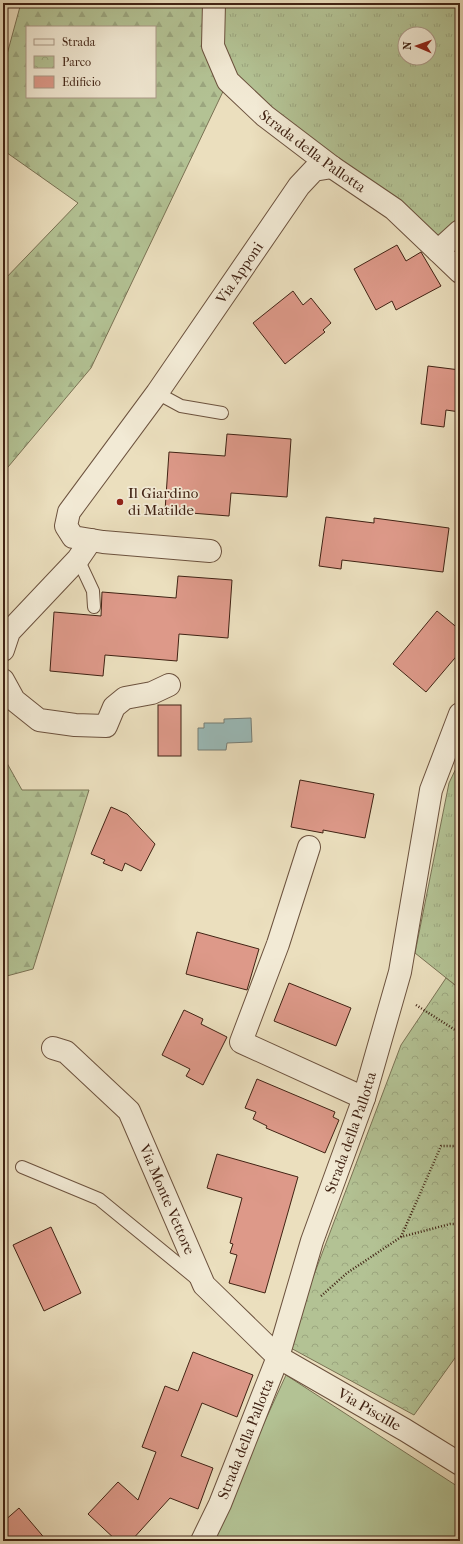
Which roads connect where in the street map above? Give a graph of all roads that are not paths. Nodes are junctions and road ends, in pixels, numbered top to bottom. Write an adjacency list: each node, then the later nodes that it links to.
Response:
1 (214, 3): 2 (street, Strada della Pallotta)
2 (332, 167): 4 (street, Strada della Pallotta); 6 (street, Via Apponi)
3 (460, 231): 4 (street)
4 (438, 251): 5 (street, Strada della Pallotta)
5 (460, 272)
6 (157, 393): 7 (lane); 8 (street, Via Apponi)
7 (222, 413)
8 (91, 540): 9 (street, Via Apponi); 10 (street)
9 (210, 551)
10 (78, 559): 11 (lane); 12 (street)
11 (94, 607)
12 (3, 650)
13 (3, 680): 14 (street)
14 (169, 685)
15 (460, 714): 18 (street, Strada della Pallotta)
16 (309, 847): 18 (street)
17 (53, 1048): 20 (street, Via Monte Vettore)
18 (364, 1098): 21 (street, Strada della Pallotta)
19 (22, 1167): 20 (lane)
20 (204, 1285): 21 (street, Via Monte Vettore)
21 (278, 1357): 22 (street, Via Piscille); 23 (street, Strada della Pallotta)
22 (460, 1464)
23 (202, 1541)

